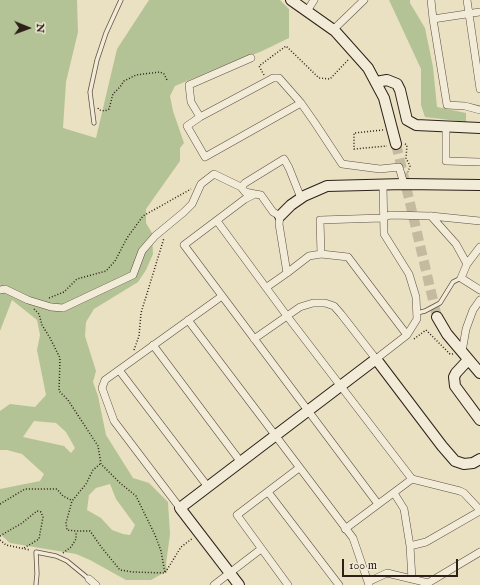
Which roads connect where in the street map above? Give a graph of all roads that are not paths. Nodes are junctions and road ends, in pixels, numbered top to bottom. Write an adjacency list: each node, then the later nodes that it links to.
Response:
1 (121, 0): 18 (lane)
2 (291, 0): 7 (street)
3 (314, 0): 7 (street)
4 (364, 0): 11 (street)
5 (430, 0): 10 (street)
6 (467, 0): 9 (street)
7 (308, 11): 11 (street)
8 (480, 12): 9 (street)
9 (469, 14): 10 (street); 14 (street)
10 (433, 19): 16 (street)
11 (334, 29): 13 (street)
12 (251, 58): 17 (street)
13 (376, 82): 19 (street); 21 (street)
14 (480, 89)
15 (301, 103): 17 (street); 17 (street); 23 (street)
16 (480, 110)
17 (200, 117)
18 (94, 123)
19 (446, 127): 20 (street); 22 (street)
20 (480, 128)
21 (397, 145)
22 (480, 162)
23 (407, 184): 24 (street); 25 (street)
24 (383, 185): 28 (street); 31 (street)
25 (480, 185)
26 (241, 187): 27 (street); 28 (street); 40 (street)
27 (255, 194): 29 (street); 32 (street)
28 (301, 198): 29 (street)
29 (280, 216): 37 (street)
30 (431, 216): 31 (street); 33 (street); 36 (street)
31 (382, 218): 35 (street); 44 (street)
32 (217, 221): 39 (street); 42 (street)
33 (480, 221)
34 (480, 247): 36 (street)
35 (321, 254): 37 (street); 48 (street)
36 (467, 264): 38 (street)
37 (287, 273): 39 (street)
38 (461, 278): 41 (street); 44 (lane)
39 (267, 287): 45 (street)
40 (0, 290)
41 (480, 290)
42 (222, 296): 47 (street); 49 (street)
43 (480, 300): 51 (street)
44 (417, 313): 48 (street)
45 (287, 316): 49 (street); 52 (street); 55 (street)
46 (437, 318): 51 (street)
47 (188, 320): 50 (street); 58 (street)
48 (407, 335): 52 (street)
49 (254, 339): 56 (street)
50 (153, 345): 53 (street); 60 (street)
51 (465, 356): 54 (street); 57 (street)
52 (376, 359): 55 (street); 59 (street)
53 (119, 370): 63 (street); 67 (street)
54 (480, 373)
55 (341, 386): 56 (street); 62 (street)
56 (308, 411): 58 (street); 66 (street)
57 (480, 420)
58 (275, 436): 60 (street); 61 (street)
59 (480, 459)
60 (240, 462): 63 (street)
61 (299, 468): 64 (street); 69 (street)
62 (412, 479): 65 (street); 68 (street)
63 (208, 487): 67 (street)
64 (268, 492): 71 (street); 82 (street)
65 (394, 493): 66 (street); 70 (street)
66 (378, 504): 69 (street)
67 (180, 508): 73 (street)
68 (480, 511): 70 (street)
69 (345, 529): 76 (street)
70 (410, 546): 75 (street)
71 (261, 549): 73 (street); 81 (street)
72 (480, 552): 75 (street)
73 (230, 573): 79 (street); 80 (street)
74 (89, 579): 77 (lane); 78 (street)
75 (412, 579): 76 (street)
76 (368, 583)
77 (36, 584)
78 (96, 585)
79 (214, 585)
80 (239, 585)
81 (288, 585)
82 (339, 585)

